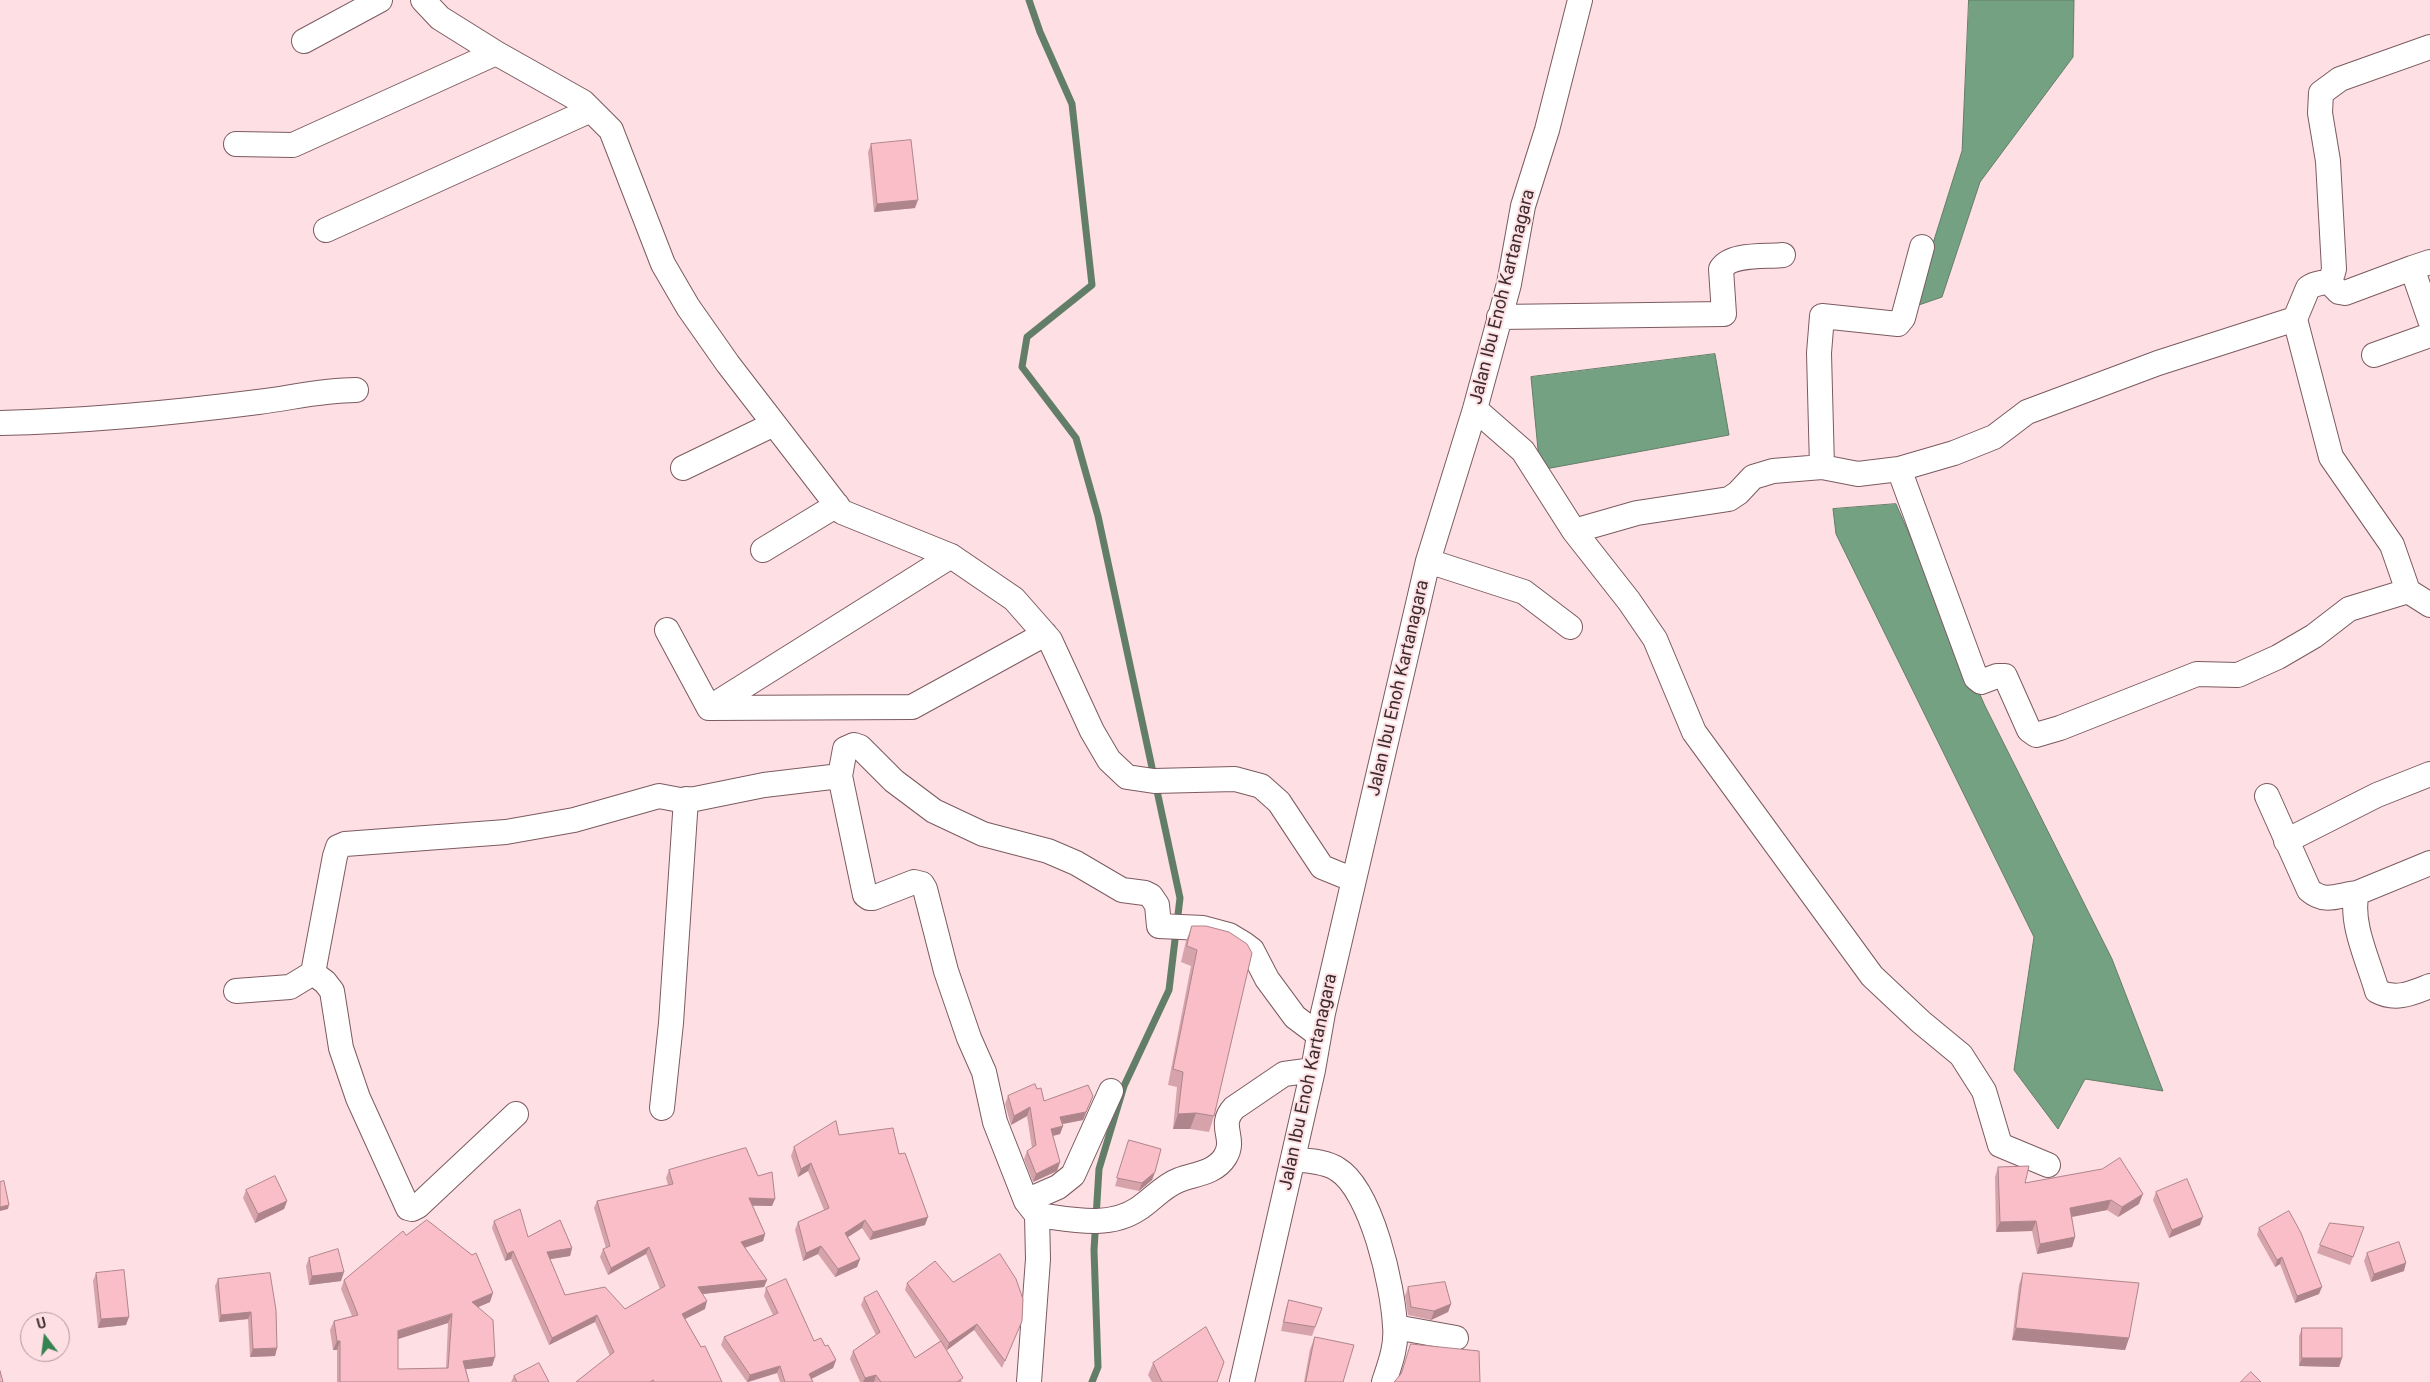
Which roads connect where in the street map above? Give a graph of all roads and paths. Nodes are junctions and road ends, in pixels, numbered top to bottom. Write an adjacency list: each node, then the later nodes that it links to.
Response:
1 (380, 0): 4 (street)
2 (423, 0): 6 (street)
3 (1580, 0): 14 (street, Jalan Ibu Enoh Kartanagara)
4 (304, 41)
5 (2430, 47): 13 (street)
6 (496, 53): 7 (street); 8 (street)
7 (591, 110): 9 (street); 22 (street)
8 (236, 144)
9 (326, 230)
10 (1922, 247): 23 (street)
11 (1783, 255): 14 (street)
12 (2421, 265): 13 (street); 16 (street)
13 (2329, 282): 15 (street)
14 (1498, 317): 20 (street, Jalan Ibu Enoh Kartanagara)
15 (2295, 319): 25 (street); 31 (street)
16 (2430, 320)
17 (2430, 335): 18 (street)
18 (2374, 355)
19 (356, 390): 21 (street)
20 (1475, 409): 27 (street); 30 (street, Jalan Ibu Enoh Kartanagara)
21 (0, 423)
22 (774, 424): 24 (street); 26 (street)
23 (1822, 467): 25 (street); 27 (street)
24 (683, 468)
25 (1898, 469): 31 (street)
26 (837, 505): 28 (street); 29 (street)
27 (1574, 531): 54 (street)
28 (763, 550)
29 (951, 556): 35 (street); 36 (street)
30 (1428, 561): 33 (street); 43 (street, Jalan Ibu Enoh Kartanagara)
31 (2408, 592): 32 (street)
32 (2430, 604)
33 (1570, 627)
34 (667, 630): 36 (street)
35 (1045, 634): 36 (street); 43 (street)
36 (710, 708)
37 (2430, 774): 41 (street)
38 (840, 776): 40 (street); 48 (street); 55 (street)
39 (2267, 796): 41 (street)
40 (686, 799): 45 (street); 51 (street)
41 (2286, 841): 44 (street)
42 (2430, 863): 44 (street)
43 (1354, 880): 48 (street, Jalan Ibu Enoh Kartanagara)
44 (2357, 893): 46 (street)
45 (313, 973): 47 (street); 52 (street)
46 (2430, 986)
47 (236, 991)
48 (1319, 1036): 49 (street, Jalan Ibu Enoh Kartanagara)
49 (1312, 1070): 53 (street, Jalan Ibu Enoh Kartanagara); 55 (street)
50 (1111, 1092): 55 (street)
51 (662, 1108)
52 (516, 1114)
53 (1293, 1159): 56 (street); 59 (street, Jalan Ibu Enoh Kartanagara)
54 (2048, 1164)
55 (1032, 1208): 58 (street)
56 (1395, 1326): 57 (street); 60 (street)
57 (1456, 1338)
58 (1030, 1382)
59 (1242, 1382)
60 (1384, 1382)

